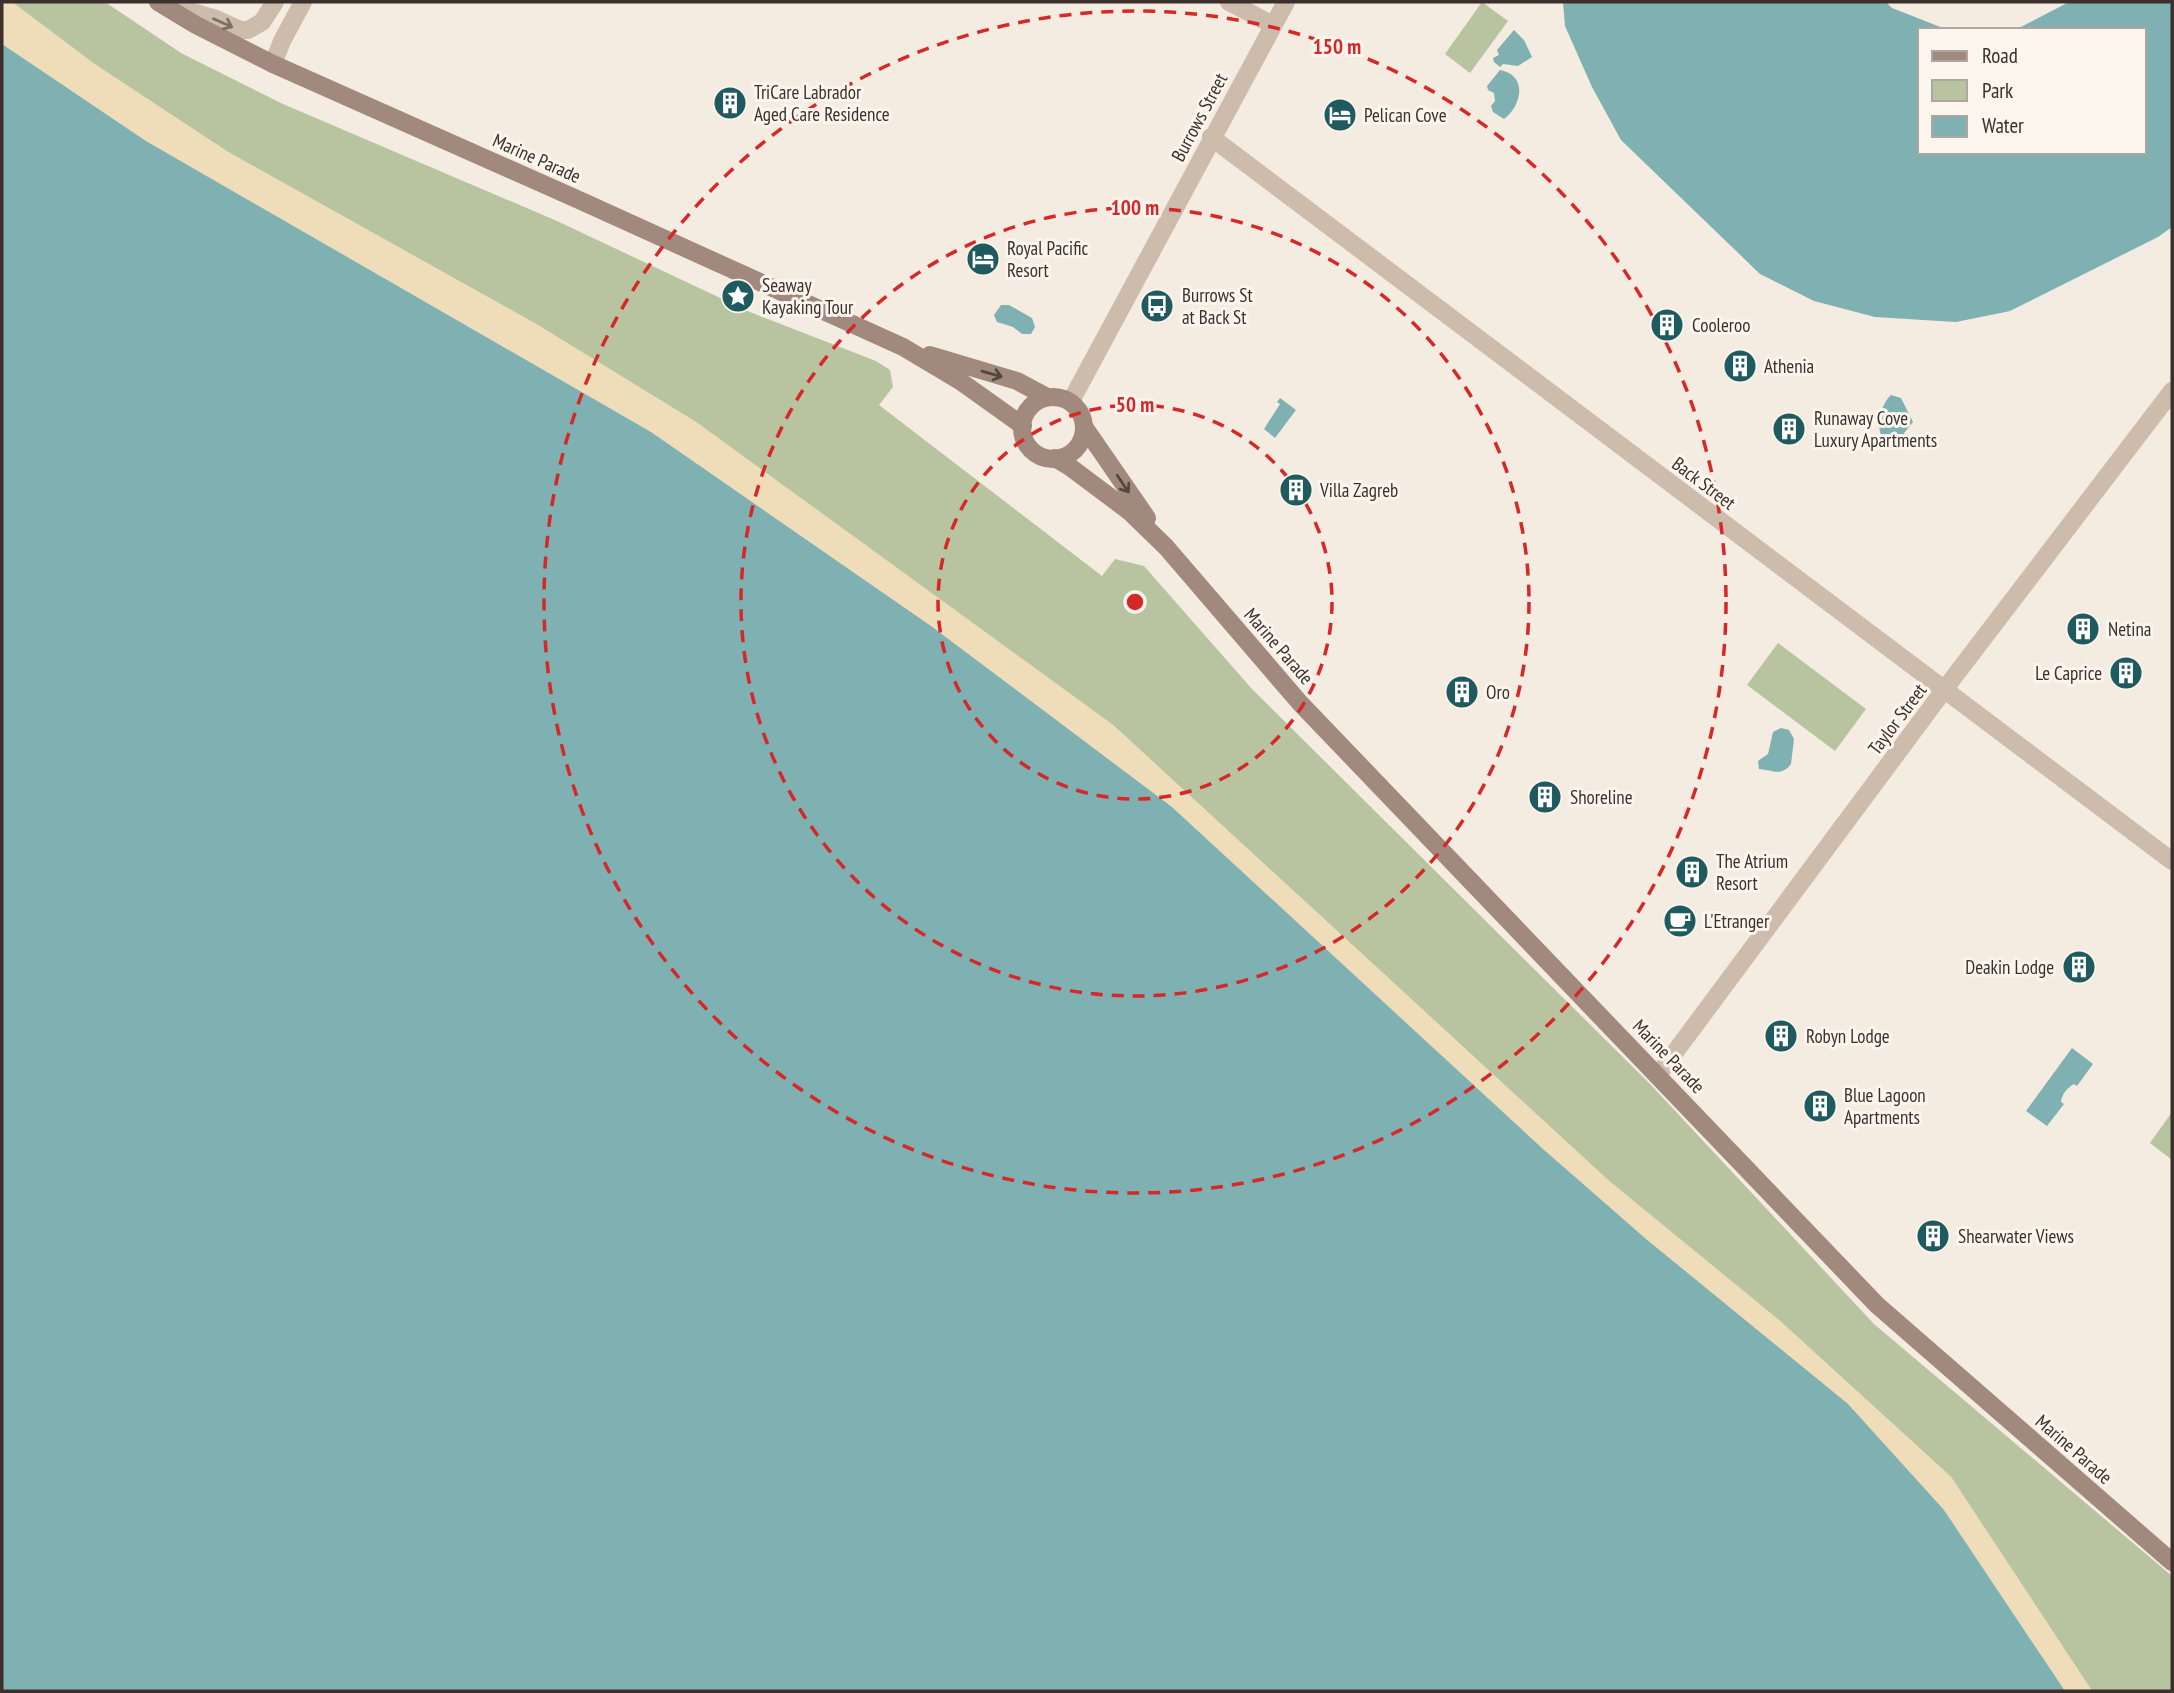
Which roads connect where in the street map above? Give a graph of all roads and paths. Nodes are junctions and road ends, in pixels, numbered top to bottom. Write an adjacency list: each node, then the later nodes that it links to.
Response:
1 (158, 2): 2 (street, one-way to 2); 7 (main road, Marine Parade)
2 (275, 2)
3 (303, 2): 7 (street)
4 (1230, 2): 6 (street)
5 (1286, 2): 6 (street, Burrows Street)
6 (1273, 25): 8 (street, Burrows Street)
7 (273, 64): 9 (main road, Marine Parade)
8 (1211, 137): 12 (street, Burrows Street); 17 (street, Back Street)
9 (903, 347): 11 (main road, Marine Parade, one-way to 11); 13 (main road, Marine Parade)
10 (2172, 391): 17 (street, Taylor Street)
11 (1047, 397): 12 (main road); 13 (main road)
12 (1070, 401): 14 (main road)
13 (1023, 426): 15 (main road)
14 (1085, 428): 15 (main road); 16 (main road, Marine Parade, one-way to 16)
15 (1055, 458): 16 (main road, Marine Parade)
16 (1166, 547): 19 (main road, Marine Parade)
17 (1944, 690): 18 (street, Back Street); 19 (street, Taylor Street)
18 (2172, 861)
19 (1658, 1075): 20 (main road, Marine Parade)
20 (2172, 1562)

